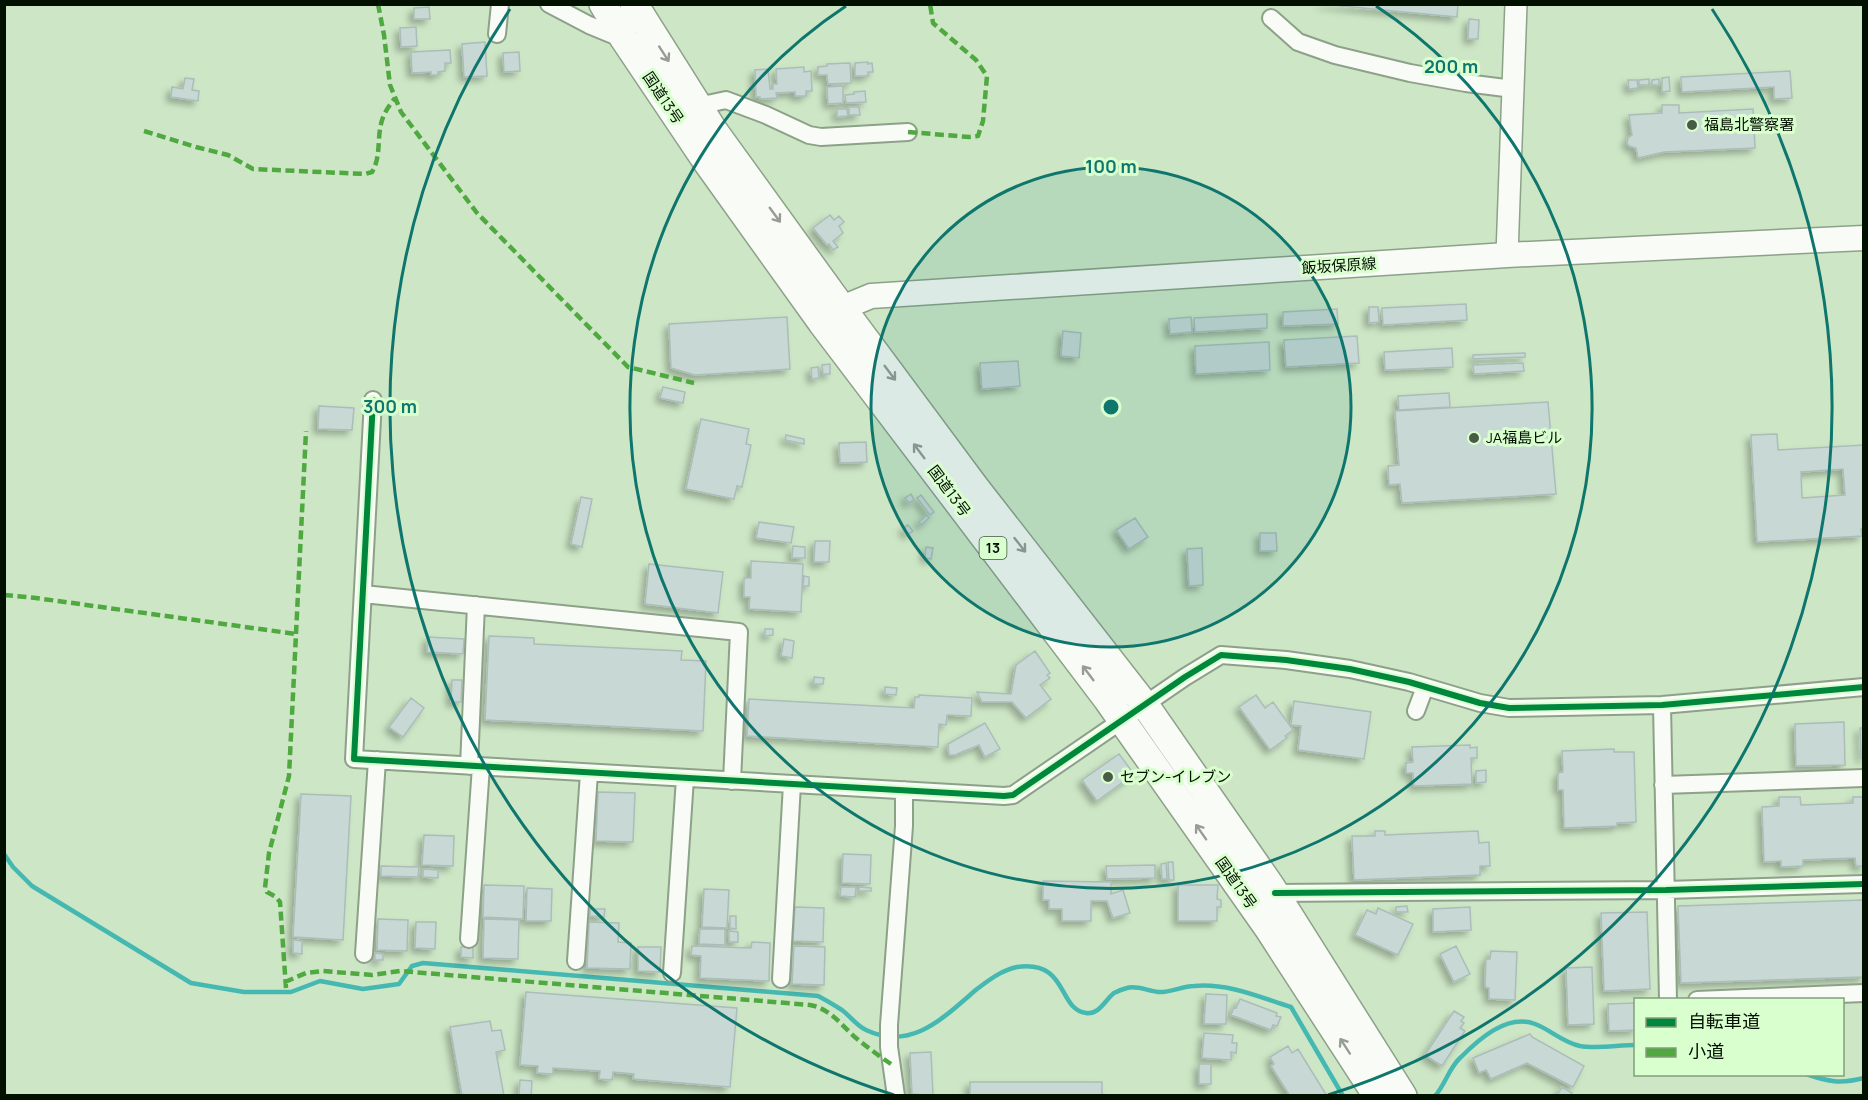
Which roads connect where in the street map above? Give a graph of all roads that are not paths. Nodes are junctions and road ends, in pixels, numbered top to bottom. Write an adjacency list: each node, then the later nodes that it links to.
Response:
1 (500, 4): 7 (street)
2 (549, 4): 8 (street)
3 (603, 4): 8 (highway, 国道13号 / 13)
4 (634, 4): 10 (highway, 国道13号 / 13, one-way to 10)
5 (1516, 4): 9 (street)
6 (1271, 18): 9 (street)
7 (497, 34)
8 (624, 39): 14 (highway, 国道13号 / 13)
9 (1513, 89): 13 (street)
10 (698, 106): 11 (street); 14 (highway, 国道13号 / 13, one-way to 14)
11 (908, 132)
12 (1863, 238): 13 (main road, 飯坂保原線)
13 (1507, 255): 14 (main road, 飯坂保原線)
14 (832, 315): 20 (highway, 国道13号 / 13, one-way to 20); 23 (highway, 国道13号 / 13, one-way to 14)
15 (373, 400): 16 (street)
16 (363, 594): 17 (street); 24 (street)
17 (476, 605): 25 (street); 29 (street)
18 (1425, 687): 20 (street); 21 (street); 22 (street)
19 (1863, 687): 21 (street)
20 (1145, 705): 23 (street); 35 (highway, 国道13号 / 13)
21 (1662, 705): 31 (street)
22 (1416, 711)
23 (1122, 720): 32 (street); 45 (highway, 国道13号 / 13, one-way to 23)
24 (377, 760): 25 (street); 37 (street)
25 (475, 766): 26 (street); 36 (street)
26 (589, 772): 27 (street); 38 (street)
27 (685, 778): 29 (street); 39 (street)
28 (1863, 778): 31 (street)
29 (732, 781): 30 (street)
30 (792, 784): 32 (street); 40 (street)
31 (1664, 785): 34 (street)
32 (904, 790): 44 (street)
33 (1863, 884): 34 (street)
34 (1666, 890): 35 (street); 42 (street)
35 (1275, 893): 46 (highway, 国道13号 / 13)
36 (469, 939)
37 (364, 954)
38 (576, 961)
39 (672, 973)
40 (781, 979)
41 (1863, 993): 43 (street)
42 (1668, 998)
43 (1725, 998)
44 (896, 1095)
45 (1377, 1095)
46 (1403, 1095)

